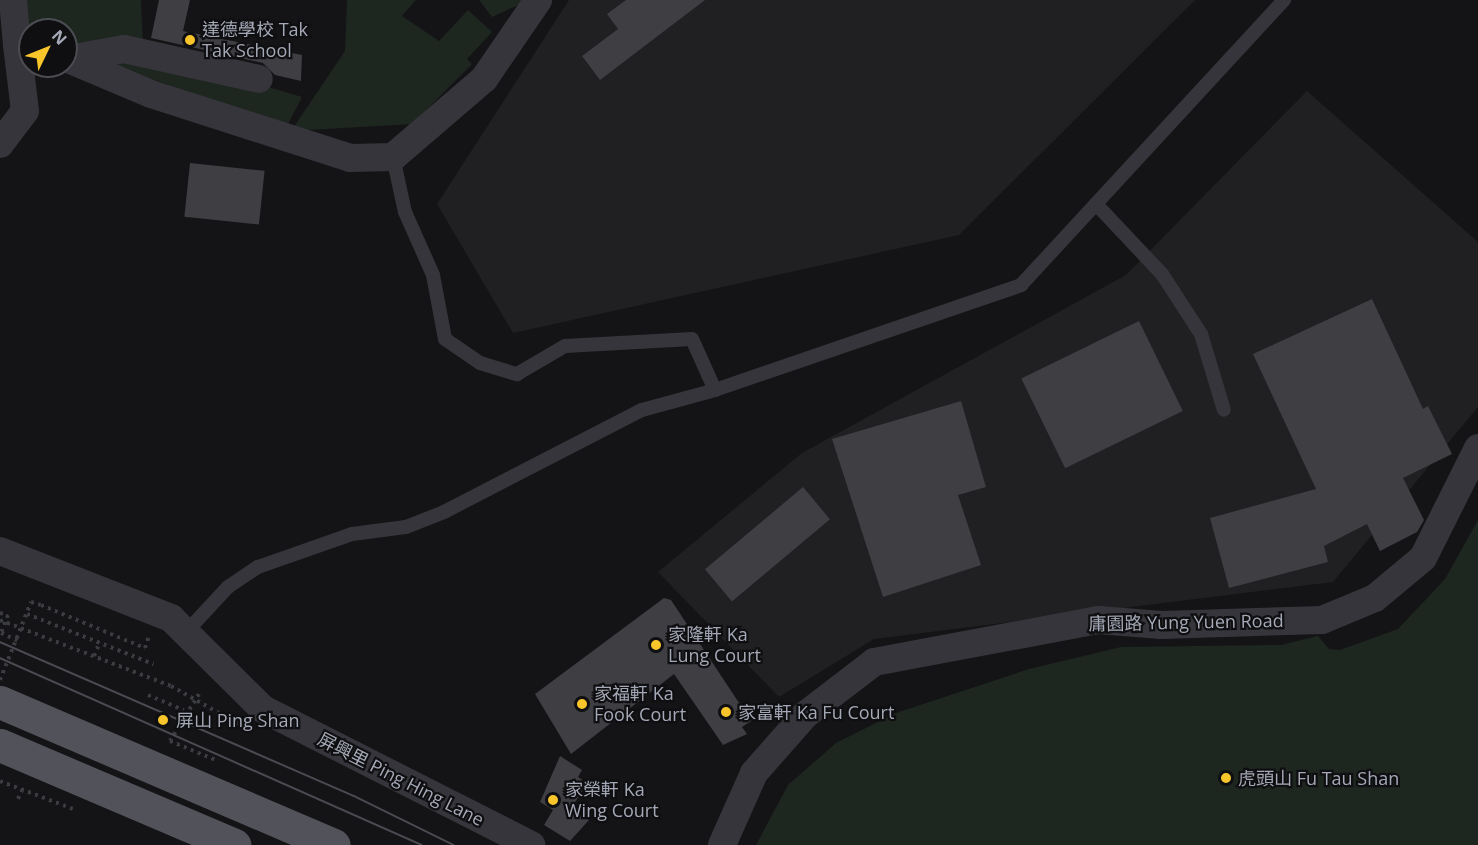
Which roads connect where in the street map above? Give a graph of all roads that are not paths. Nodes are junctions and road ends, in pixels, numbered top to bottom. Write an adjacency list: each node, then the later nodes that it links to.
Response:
1 (12, 0): 4 (street)
2 (538, 0): 10 (street)
3 (1284, 0): 11 (lane)
4 (18, 23)
5 (78, 57): 8 (street)
6 (78, 64): 10 (street)
7 (24, 78): 9 (street)
8 (260, 79)
9 (0, 144)
10 (393, 157): 12 (lane)
11 (1096, 204): 12 (lane); 13 (lane)
12 (715, 390): 16 (lane)
13 (1224, 410)
14 (1478, 448): 22 (street, 庸園路 Yung Yuen Road)
15 (0, 551): 16 (street, 屏興里 Ping Hing Lane)
16 (189, 630): 21 (street, 屏興里 Ping Hing Lane)
17 (0, 702): 20 (main road)
18 (0, 745): 19 (main road)
19 (235, 845)
20 (334, 845)
21 (531, 845)
22 (722, 845)

